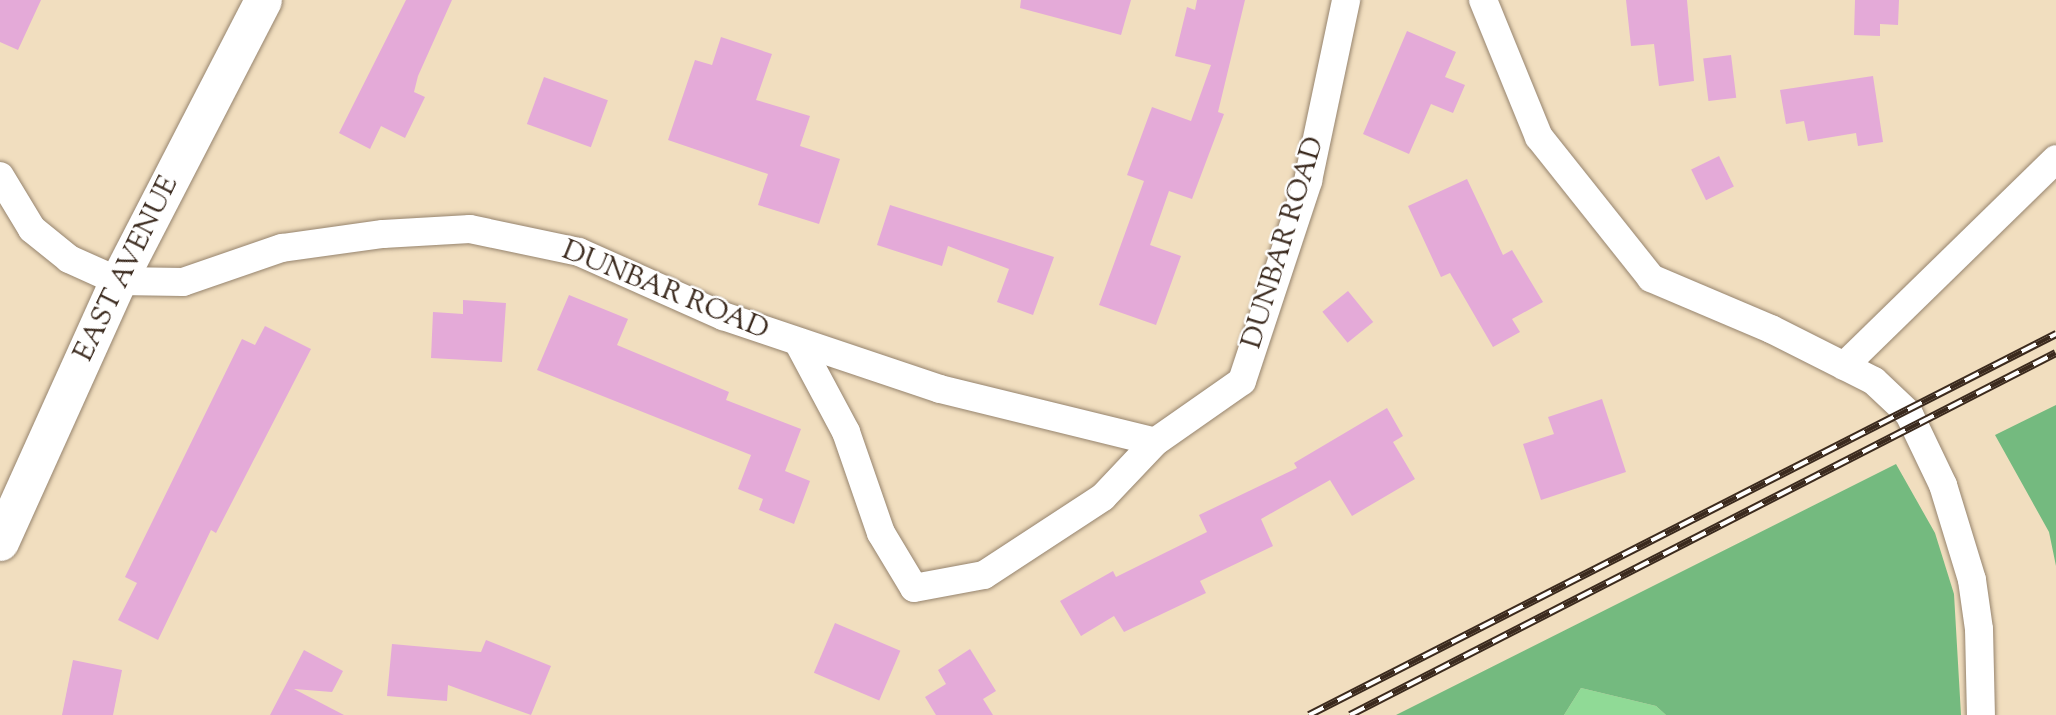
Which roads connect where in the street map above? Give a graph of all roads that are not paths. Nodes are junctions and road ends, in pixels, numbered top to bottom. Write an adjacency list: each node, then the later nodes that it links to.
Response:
1 (263, 0): 6 (street, EAST AVENUE)
2 (1346, 0): 9 (street, DUNBAR ROAD)
3 (1482, 0): 8 (street)
4 (2056, 159): 8 (street)
5 (0, 176): 6 (street)
6 (118, 281): 7 (street, DUNBAR ROAD); 10 (street, EAST AVENUE)
7 (799, 344): 9 (street, DUNBAR ROAD); 9 (street, DUNBAR ROAD)
8 (1844, 366): 11 (street)
9 (1155, 442)
10 (0, 542)
11 (1981, 715)

